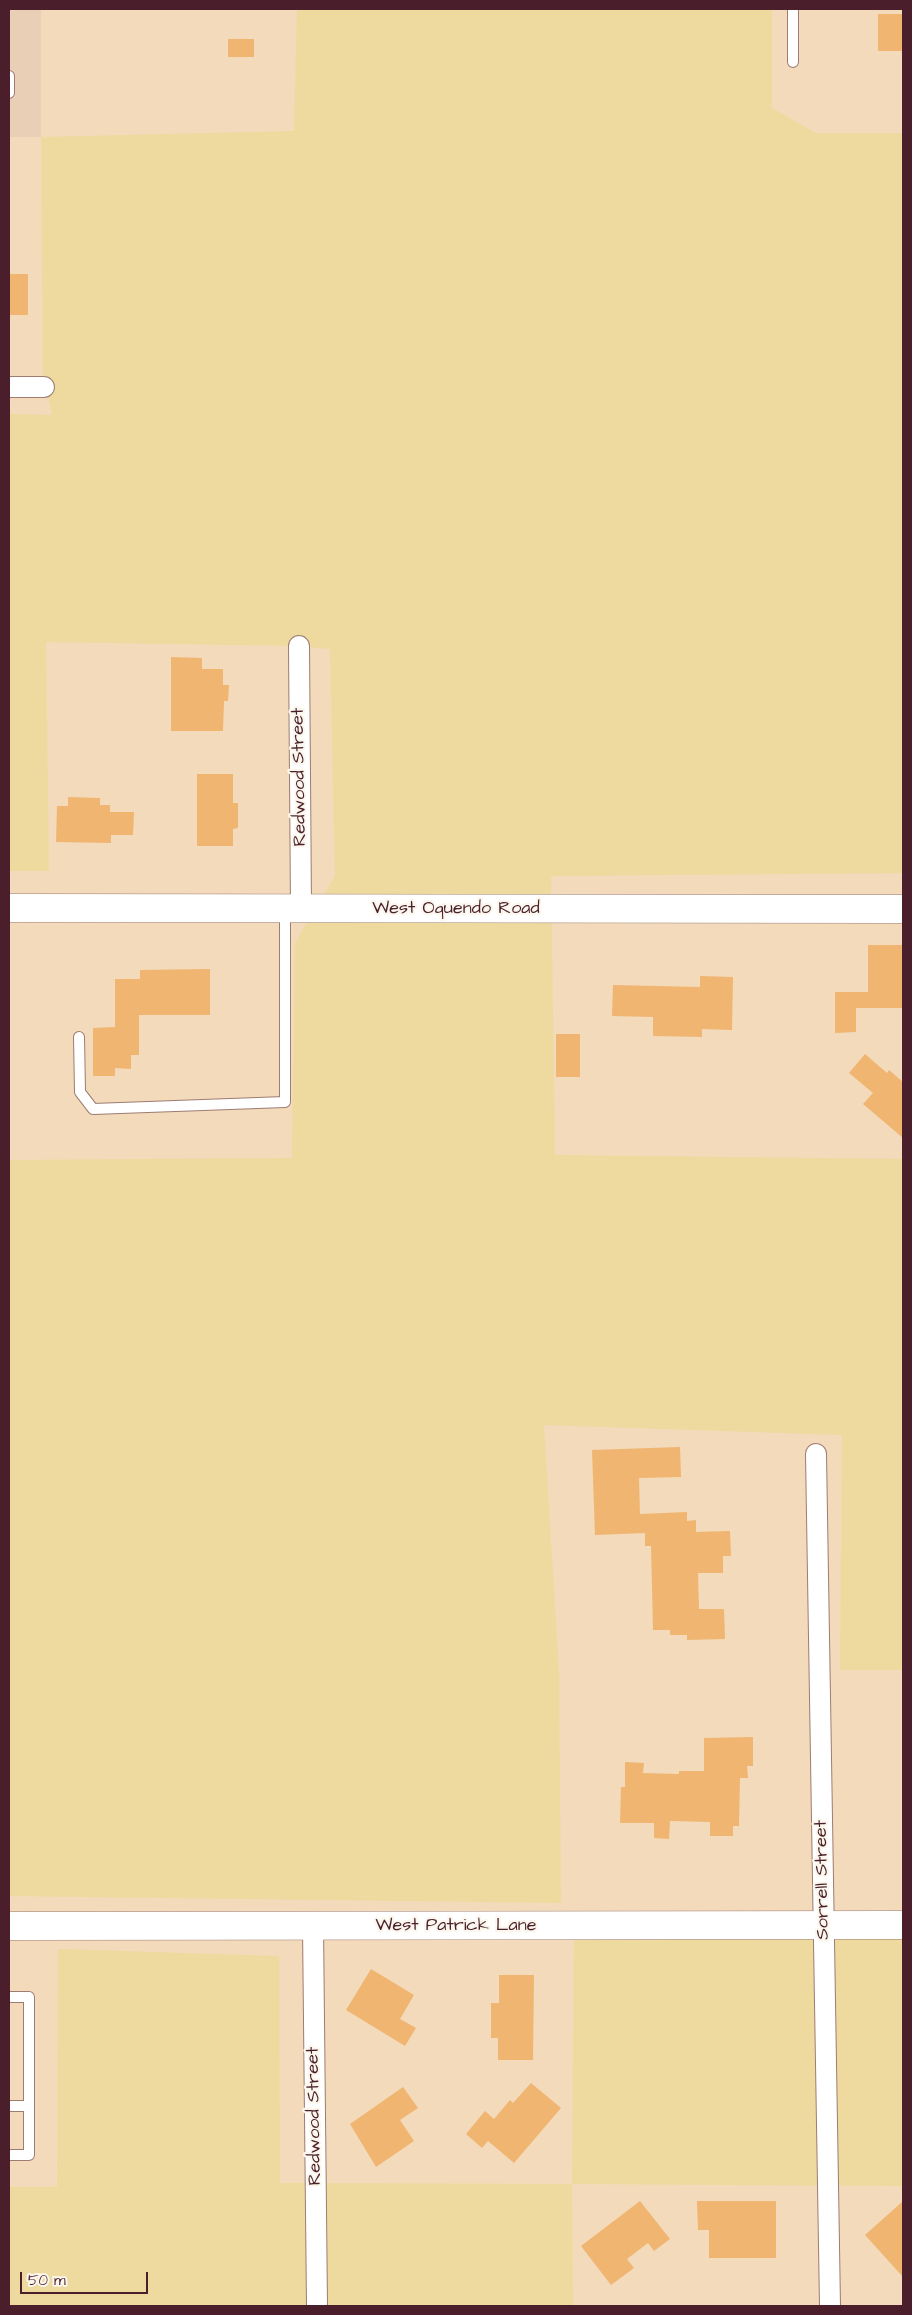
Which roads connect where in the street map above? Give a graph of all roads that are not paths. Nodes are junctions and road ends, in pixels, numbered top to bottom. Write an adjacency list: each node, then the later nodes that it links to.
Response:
1 (793, 9): 2 (lane)
2 (793, 62)
3 (9, 76): 4 (lane)
4 (9, 93)
5 (9, 387): 6 (street)
6 (44, 387)
7 (299, 646): 9 (street, Redwood Street)
8 (9, 908): 9 (street, West Oquendo Road)
9 (293, 908): 10 (street, West Oquendo Road); 11 (lane)
10 (903, 909)
11 (79, 1038)
12 (816, 1454): 15 (street, Sorrell Street)
13 (9, 1926): 14 (street, West Patrick Lane)
14 (313, 1926): 15 (street, West Patrick Lane); 21 (street, Redwood Street)
15 (824, 1926): 16 (street, West Patrick Lane); 22 (street, Sorrell Street)
16 (903, 1926)
17 (9, 1997): 19 (lane)
18 (9, 2106): 19 (lane)
19 (28, 2106): 20 (lane)
20 (9, 2155)
21 (317, 2306)
22 (830, 2306)

